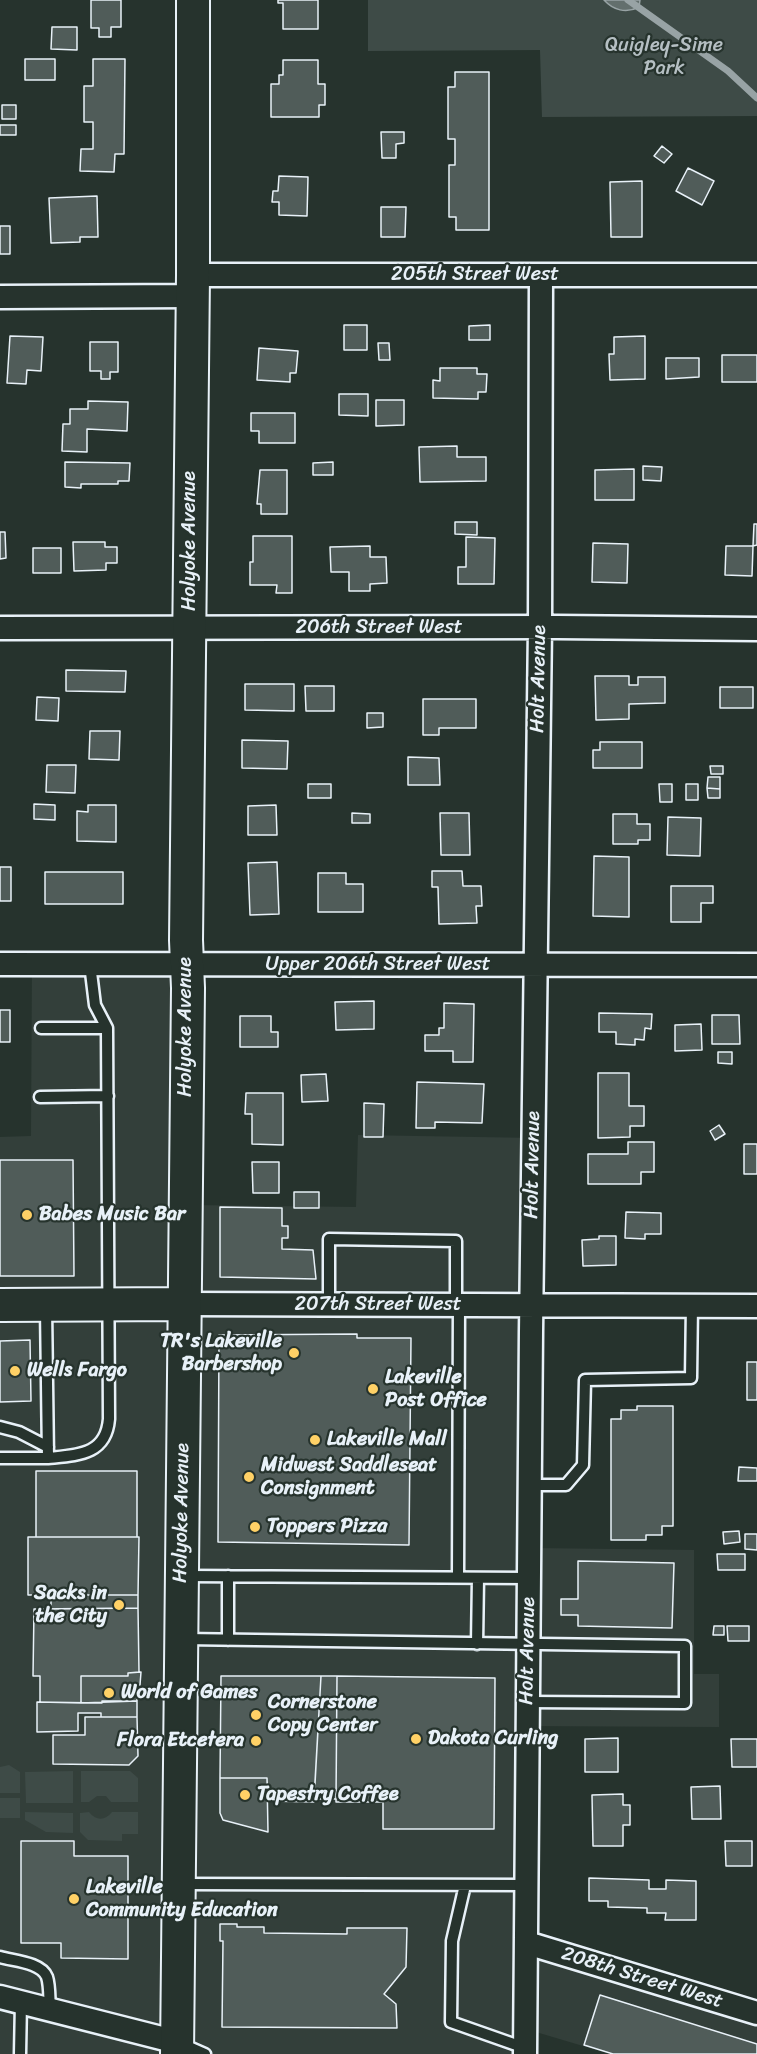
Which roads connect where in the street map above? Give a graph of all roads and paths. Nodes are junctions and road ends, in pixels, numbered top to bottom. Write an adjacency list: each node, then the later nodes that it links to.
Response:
1 (193, 0): 4 (street, Holyoke Avenue)
2 (757, 275): 3 (street, 205th Street West)
3 (541, 276): 4 (street, 205th Street West); 6 (street, Holt Avenue)
4 (192, 285): 5 (street, 205th Street West); 8 (street, Holyoke Avenue)
5 (0, 297)
6 (540, 627): 8 (street, 206th Street West); 9 (street, 206th Street West); 14 (street, Holt Avenue)
7 (0, 628): 8 (street, 206th Street West)
8 (189, 629): 12 (street, Holyoke Avenue)
9 (757, 629)
10 (0, 964): 11 (street, Upper 206th Street West)
11 (90, 964): 12 (street, Upper 206th Street West); 16 (lane)
12 (188, 965): 14 (street, Upper 206th Street West); 21 (street, Holyoke Avenue)
13 (757, 965): 14 (street, Upper 206th Street West)
14 (536, 966): 27 (street, Holt Avenue)
15 (41, 1029): 16 (lane)
16 (106, 1029): 17 (lane)
17 (108, 1096): 18 (lane); 20 (lane)
18 (40, 1097)
19 (46, 1304): 20 (street, 207th Street West); 22 (street, 207th Street West); 29 (lane)
20 (108, 1304): 21 (street, 207th Street West); 29 (lane)
21 (184, 1304): 23 (street, 207th Street West); 32 (street, Holyoke Avenue)
22 (0, 1305)
23 (329, 1305): 24 (street, 207th Street West); 24 (lane)
24 (457, 1305): 27 (street, 207th Street West); 34 (lane)
25 (692, 1305): 26 (street, 207th Street West); 27 (street, 207th Street West); 31 (lane)
26 (757, 1306)
27 (532, 1307): 31 (street, Holt Avenue)
28 (0, 1427): 29 (lane)
29 (48, 1453): 30 (lane)
30 (0, 1458)
31 (530, 1485): 36 (street, Holt Avenue)
32 (182, 1576): 33 (lane); 37 (street, Holyoke Avenue)
33 (228, 1576): 34 (lane); 38 (lane)
34 (458, 1577): 35 (lane)
35 (478, 1578): 36 (lane); 39 (lane)
36 (529, 1578): 40 (street, Holt Avenue)
37 (181, 1639): 38 (lane); 42 (street, Holyoke Avenue)
38 (228, 1640): 39 (lane)
39 (477, 1644): 40 (lane)
40 (528, 1644): 41 (street, Holt Avenue); 41 (lane)
41 (528, 1702): 44 (street, Holt Avenue)
42 (178, 1884): 43 (lane); 50 (street, Holyoke Avenue)
43 (465, 1885): 44 (lane); 51 (lane)
44 (527, 1885): 45 (street, Holt Avenue)
45 (527, 1943): 49 (street, 208th Street West); 51 (street, Holt Avenue)
46 (0, 1958): 48 (lane)
47 (10, 2000): 48 (street); 52 (lane)
48 (50, 2010): 50 (street)
49 (757, 2013)
50 (186, 2050)
51 (525, 2051)
52 (20, 2054)

